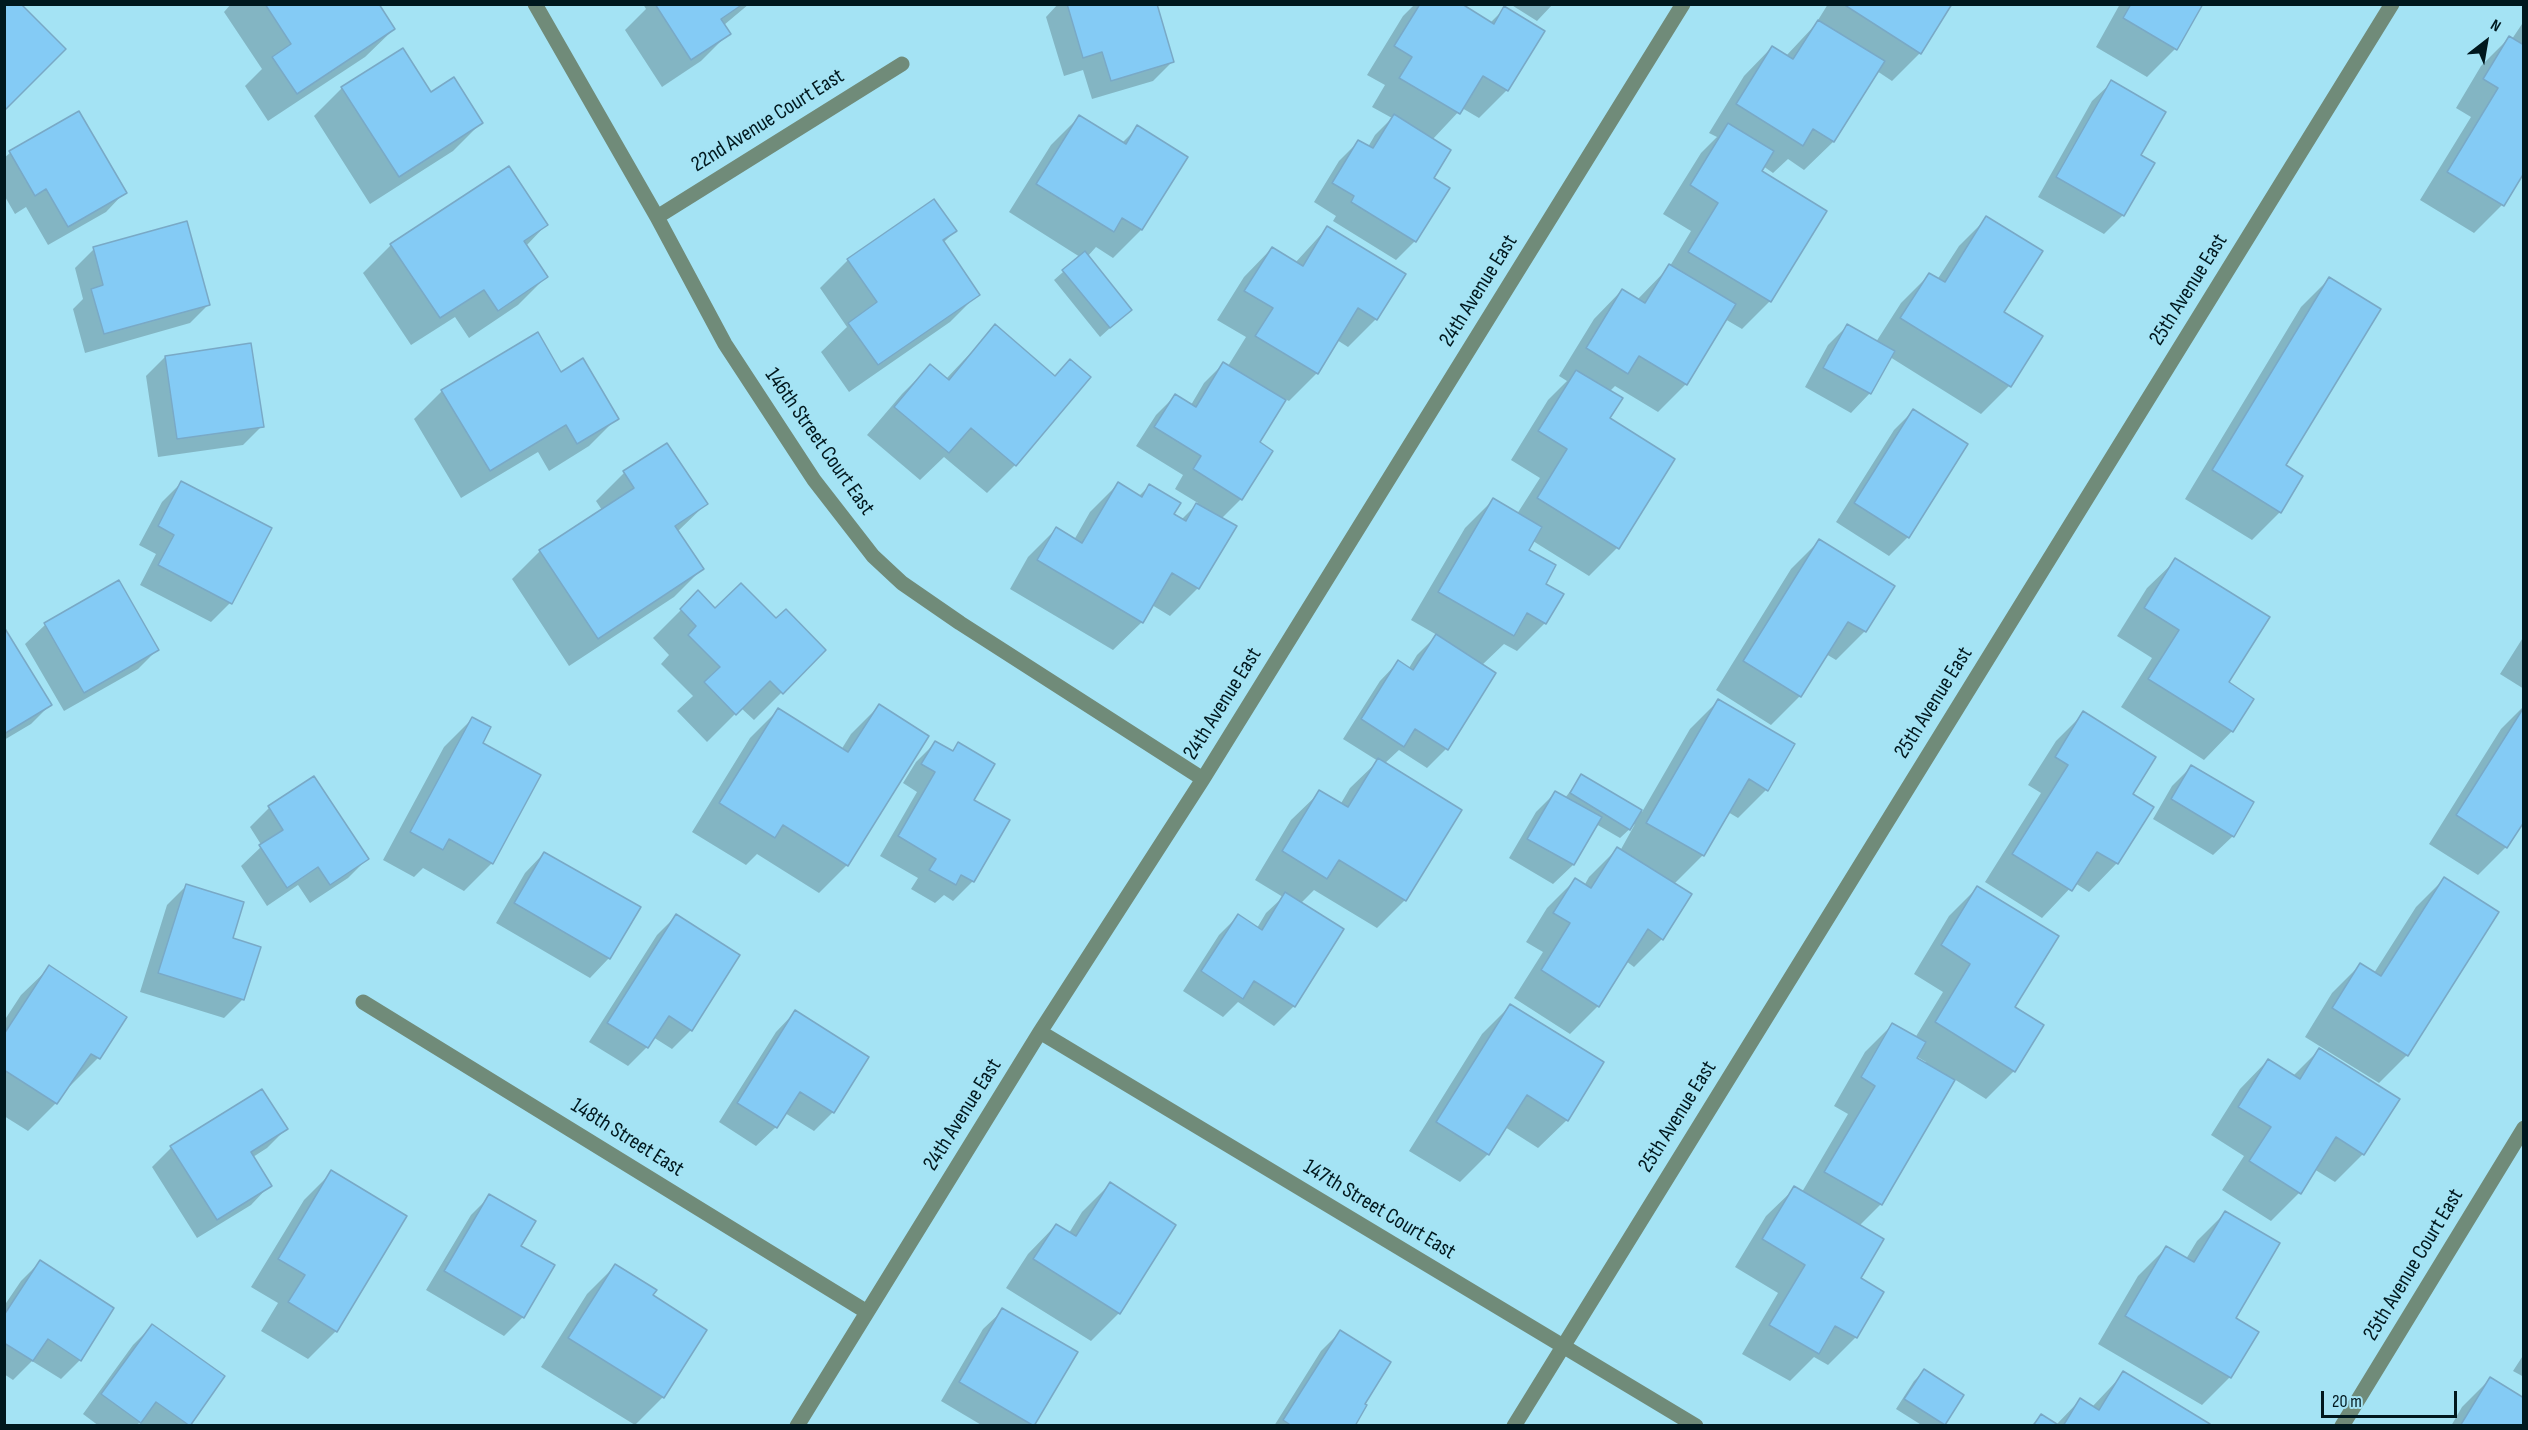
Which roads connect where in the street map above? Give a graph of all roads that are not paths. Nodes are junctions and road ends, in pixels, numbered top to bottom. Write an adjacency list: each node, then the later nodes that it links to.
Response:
1 (535, 4): 5 (street, 146th Street Court East)
2 (1683, 4): 6 (street, 24th Avenue East)
3 (2392, 4): 11 (street, 25th Avenue East)
4 (902, 63): 5 (street, 22nd Avenue Court East)
5 (657, 217): 6 (street, 146th Street Court East)
6 (1203, 779): 8 (street, 24th Avenue East)
7 (363, 1002): 10 (street, 148th Street East)
8 (1040, 1032): 10 (street, 24th Avenue East); 11 (street, 147th Street Court East)
9 (2523, 1128): 15 (street, 25th Avenue Court East)
10 (867, 1312): 12 (street, 24th Avenue East)
11 (1563, 1347): 13 (street, 25th Avenue East); 14 (street, 147th Street Court East)
12 (797, 1425)
13 (1514, 1425)
14 (1695, 1425)
15 (2342, 1425)

